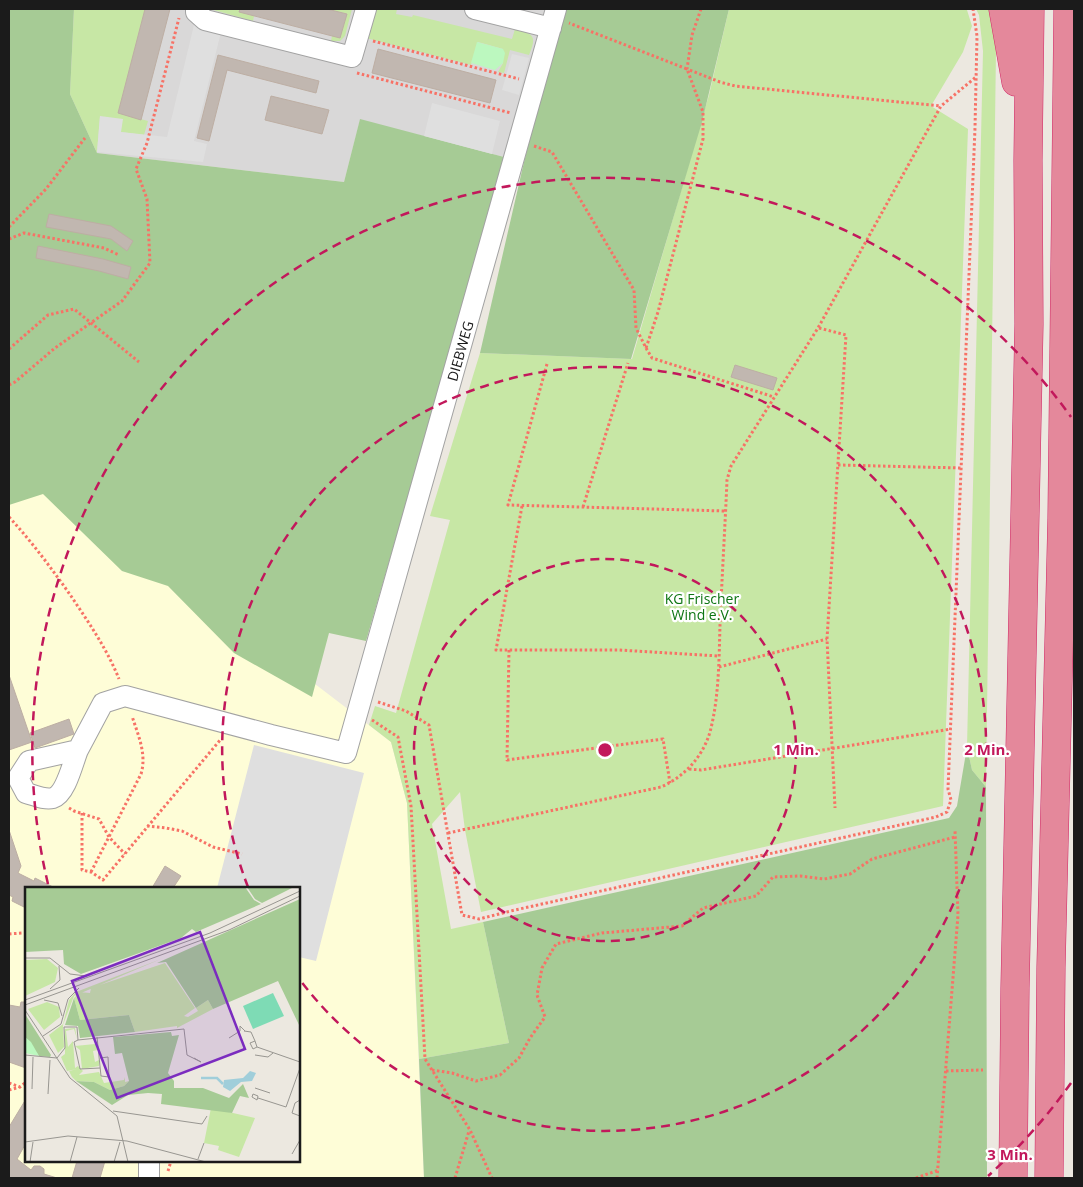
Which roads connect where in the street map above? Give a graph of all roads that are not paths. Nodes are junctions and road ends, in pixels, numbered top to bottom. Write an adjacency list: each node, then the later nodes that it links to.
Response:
1 (196, 9): 2 (street)
2 (366, 9)
3 (475, 9): 7 (street)
4 (1003, 9): 9 (highway)
5 (1030, 9): 9 (highway)
6 (1068, 9): 10 (highway)
7 (554, 18): 11 (street, DIEBWEG)
8 (1074, 150): 10 (highway)
9 (1028, 160): 14 (highway)
10 (1066, 185): 15 (highway)
11 (78, 750): 11 (street)
12 (149, 1162): 13 (street)
13 (149, 1178)
14 (1013, 1178)
15 (1049, 1178)

